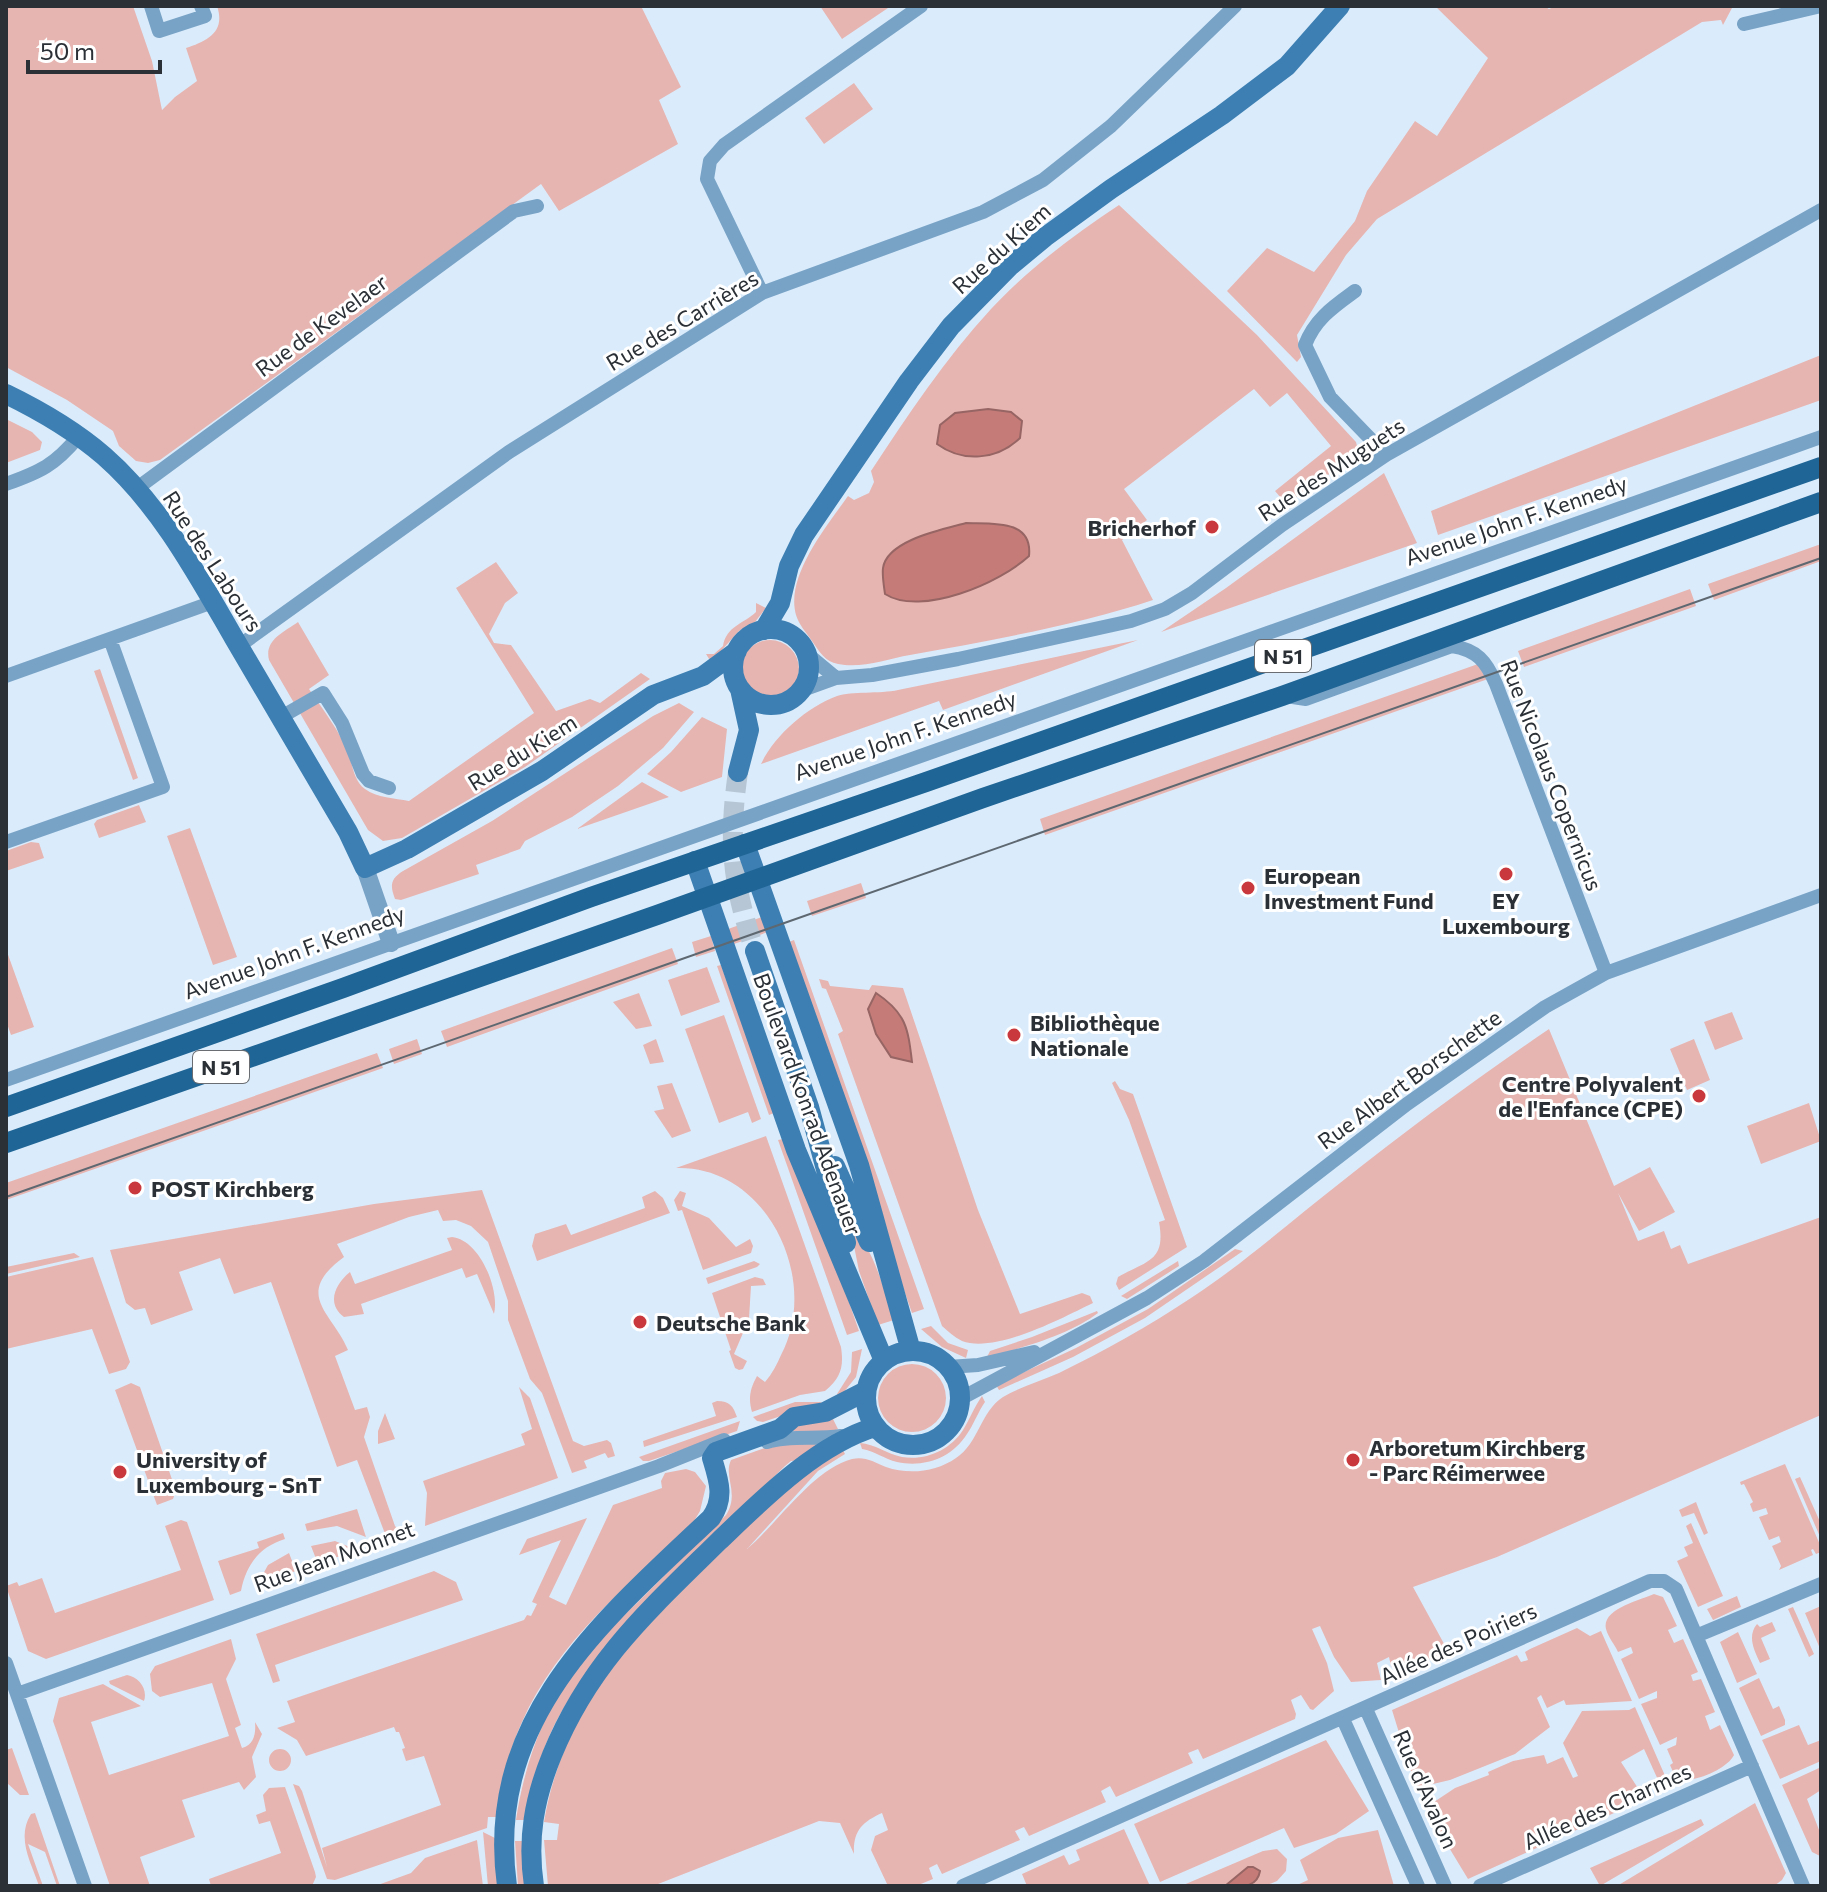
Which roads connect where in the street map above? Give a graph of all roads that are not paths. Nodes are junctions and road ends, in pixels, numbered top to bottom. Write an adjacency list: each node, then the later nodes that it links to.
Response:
1 (151, 6): 2 (street)
2 (201, 6)
3 (921, 6): 11 (street)
4 (1235, 6): 11 (street, Rue des Carrières)
5 (1340, 6): 21 (main road, Rue du Kiem)
6 (1821, 6): 7 (street)
7 (1744, 24)
8 (537, 206): 18 (street, Rue de Kevelaer)
9 (1821, 210): 15 (street, Rue des Muguets)
10 (1355, 291): 15 (street)
11 (762, 293): 25 (street, Rue des Carrières)
12 (6, 394): 13 (main road, Rue des Labours)
13 (78, 437): 17 (street); 18 (main road, Rue des Labours)
14 (1821, 437): 46 (street, Avenue John F. Kennedy)
15 (1386, 455): 30 (street, Rue des Muguets)
16 (1821, 467): 40 (main road, N 51)
17 (6, 484)
18 (136, 489): 20 (main road, Rue des Labours)
19 (1821, 502): 33 (main road, N 51)
20 (213, 602): 24 (street); 25 (main road, Rue des Labours)
21 (780, 603): 22 (main road, Rue du Kiem); 23 (main road)
22 (764, 630): 23 (main road); 26 (main road)
23 (793, 637): 27 (main road)
24 (110, 639): 28 (street); 39 (street)
25 (239, 646): 35 (main road, Rue des Labours)
26 (737, 651): 29 (main road, Rue du Kiem); 31 (main road)
27 (806, 653): 30 (street); 32 (main road)
28 (6, 676)
29 (703, 676): 31 (main road); 42 (main road, Rue du Kiem)
30 (836, 678): 32 (street, Rue des Muguets)
31 (738, 686): 34 (main road); 36 (main road)
32 (800, 691): 34 (main road)
33 (1282, 696): 43 (main road, N 51); 48 (street, Rue Nicolaus Copernicus)
34 (777, 705): 36 (main road)
35 (281, 717): 38 (street); 42 (main road, Rue des Labours)
36 (749, 730): 37 (main road)
37 (738, 772)
38 (389, 788)
39 (6, 842)
40 (745, 844): 41 (main road, N 51); 43 (main road, Boulevard Konrad Adenauer)
41 (695, 861): 45 (main road, Boulevard Konrad Adenauer); 50 (main road, N 51)
42 (365, 868): 46 (street, Rue des Labours)
43 (757, 878): 45 (main road, N 51); 53 (main road, Boulevard Konrad Adenauer)
44 (1821, 895): 48 (street, Rue Albert Borschette)
45 (707, 897): 52 (main road, N 51); 54 (main road, Boulevard Konrad Adenauer)
46 (391, 943): 49 (street, Avenue John F. Kennedy)
47 (755, 951): 51 (main road, Boulevard Konrad Adenauer)
48 (1606, 973): 55 (street, Rue Albert Borschette)
49 (6, 1080)
50 (6, 1107)
51 (809, 1107): 53 (main road); 54 (main road)
52 (6, 1143)
53 (901, 1315): 56 (main road, Boulevard Konrad Adenauer)
54 (868, 1328): 57 (main road, Boulevard Konrad Adenauer)
55 (1050, 1348): 58 (street, Rue Albert Borschette); 60 (street, Rue Albert Borschette)
56 (911, 1351): 57 (main road); 58 (main road)
57 (884, 1361): 59 (main road)
58 (948, 1367): 60 (main road)
59 (866, 1391): 61 (main road, Rue Jean Monnet); 62 (main road)
60 (960, 1399): 62 (main road)
61 (794, 1417): 64 (main road, Rue Jean Monnet); 65 (street, Rue Jean Monnet)
62 (875, 1427): 63 (main road)
63 (849, 1435): 64 (street, Rue Jean Monnet); 75 (main road)
64 (712, 1458): 65 (street, Rue Jean Monnet); 74 (main road)
65 (663, 1465): 69 (street, Rue Jean Monnet)
66 (1821, 1584): 67 (street)
67 (1696, 1636): 70 (street, Allée des Poiriers); 72 (street, Allée des Poiriers)
68 (6, 1663): 69 (street)
69 (17, 1694): 73 (street)
70 (1366, 1709): 71 (street, Allée des Poiriers); 78 (street, Rue d'Avalon)
71 (1343, 1719): 76 (street, Allée des Poiriers); 77 (street)
72 (1752, 1766): 79 (street, Allée des Charmes); 80 (street, Allée des Poiriers)
73 (85, 1886)
74 (507, 1886)
75 (534, 1886)
76 (963, 1886)
77 (1418, 1886)
78 (1445, 1886)
79 (1480, 1886)
80 (1803, 1886)

